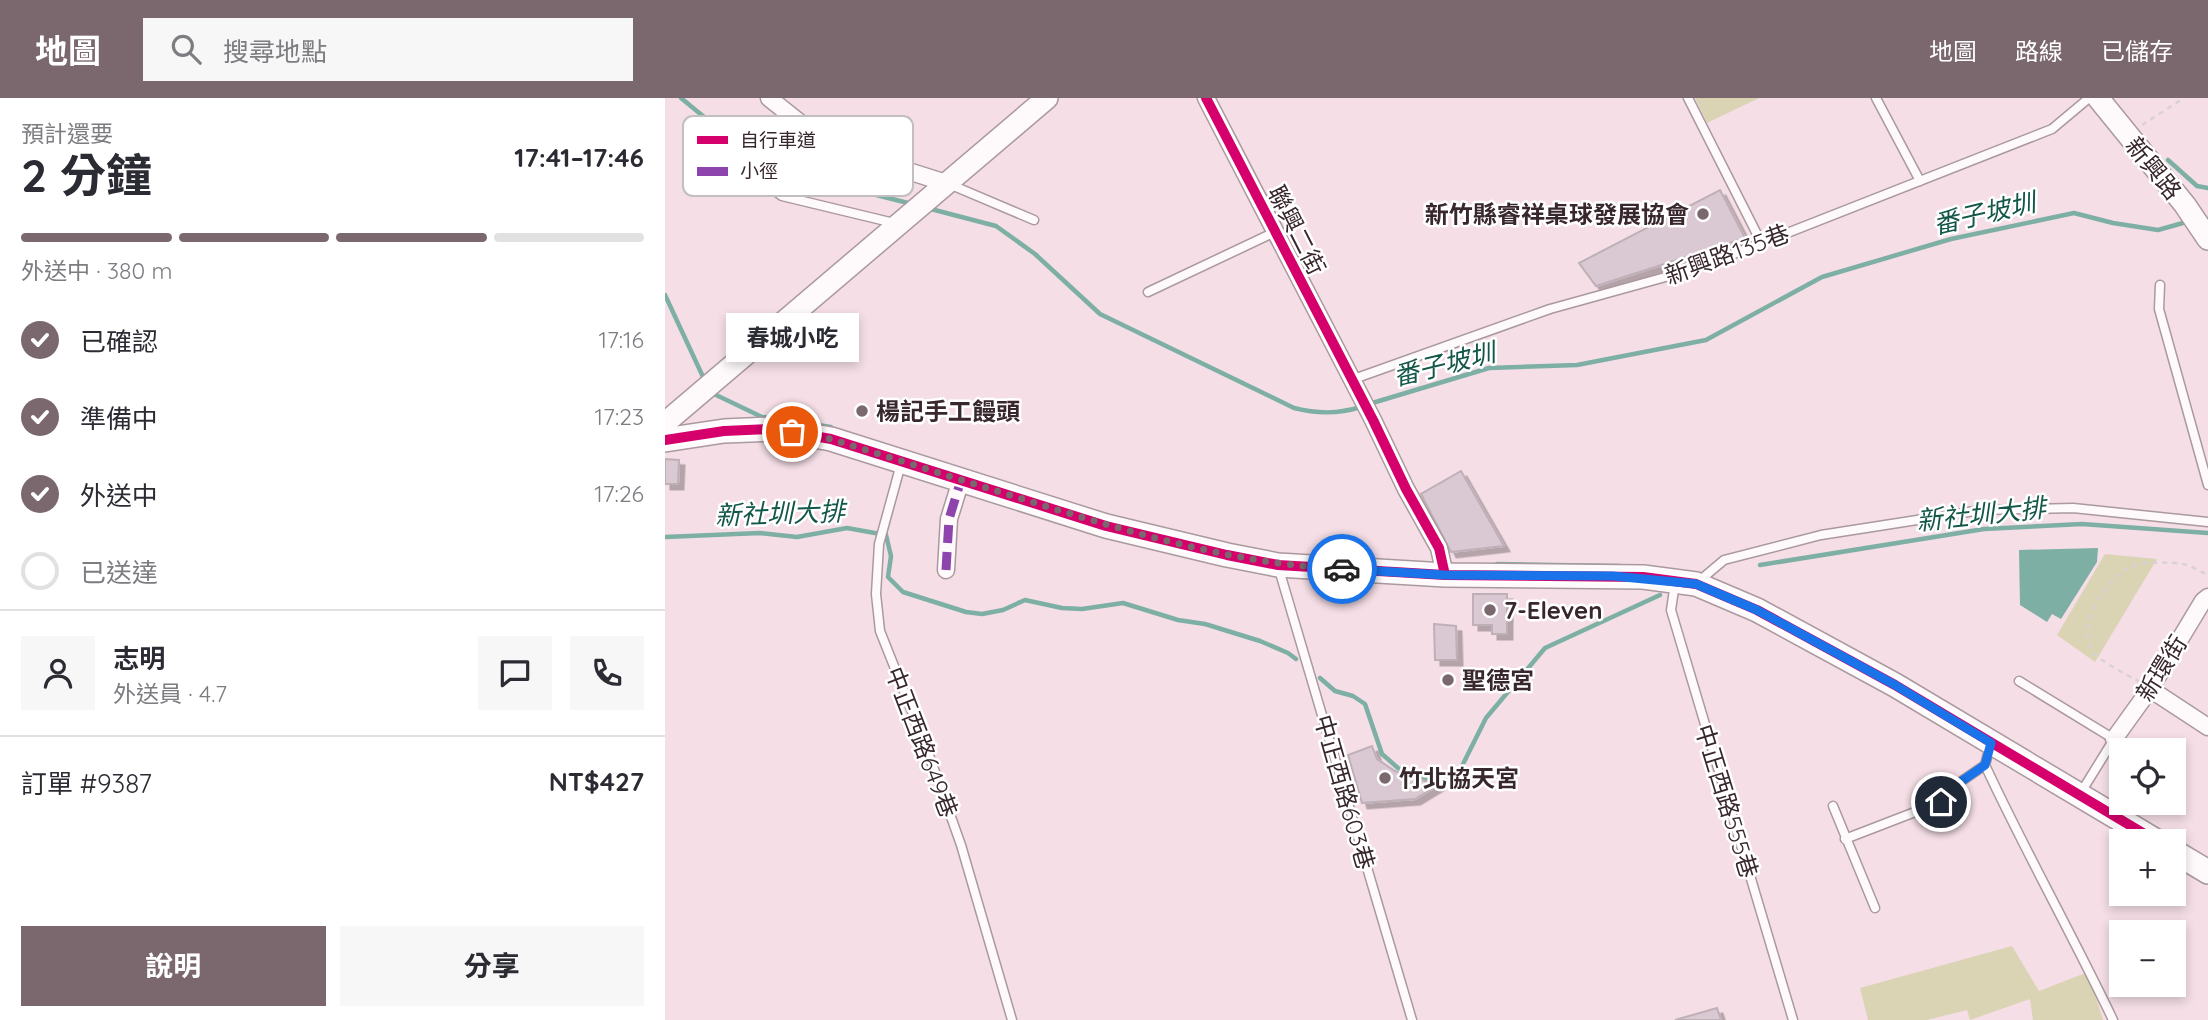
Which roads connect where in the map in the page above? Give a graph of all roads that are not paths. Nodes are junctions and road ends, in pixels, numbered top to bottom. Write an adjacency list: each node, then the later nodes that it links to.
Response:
1 (769, 98): 8 (street)
2 (1047, 98): 11 (street)
3 (1206, 98): 15 (street, 聯興二街)
4 (1688, 98): 17 (lane)
5 (1876, 98): 10 (lane)
6 (2089, 98): 10 (lane, 新興路135巷)
7 (2098, 98): 16 (street, 新興路)
8 (792, 116)
9 (913, 173): 11 (street)
10 (1920, 181): 17 (lane, 新興路135巷)
11 (946, 183): 13 (lane); 14 (street)
12 (782, 196): 14 (lane)
13 (1034, 220)
14 (901, 224): 21 (street)
15 (1275, 232): 19 (lane); 20 (street, 聯興二街)
16 (2208, 239)
17 (1761, 242): 20 (lane, 新興路135巷)
18 (2160, 285): 25 (lane)
19 (1148, 292)
20 (1351, 380): 29 (street, 聯興二街)
21 (665, 423)
22 (665, 440): 23 (main road)
23 (902, 461): 24 (main road); 47 (lane, 中正西路649巷)
24 (961, 480): 27 (main road); 28 (street)
25 (2208, 485)
26 (2208, 522): 30 (lane)
27 (1278, 565): 29 (main road); 48 (lane, 中正西路603巷)
28 (946, 570)
29 (1445, 575): 30 (main road)
30 (1686, 582): 37 (main road); 49 (lane, 中正西路555巷)
31 (2208, 597): 33 (street, 新環街)
32 (2019, 681): 35 (lane)
33 (2150, 689): 34 (street); 36 (street, 新環街)
34 (2208, 727)
35 (2112, 738)
36 (2115, 738)
37 (1991, 743): 39 (lane); 40 (main road)
38 (2109, 747): 40 (lane)
39 (1985, 765): 43 (lane); 50 (lane)
40 (2080, 795): 42 (main road)
41 (1833, 806): 43 (lane)
42 (2136, 829)
43 (1846, 839): 46 (lane)
44 (2186, 859): 45 (main road)
45 (2208, 872)
46 (1875, 908)
47 (1013, 1020)
48 (1412, 1020)
49 (1793, 1020)
50 (2113, 1020)

